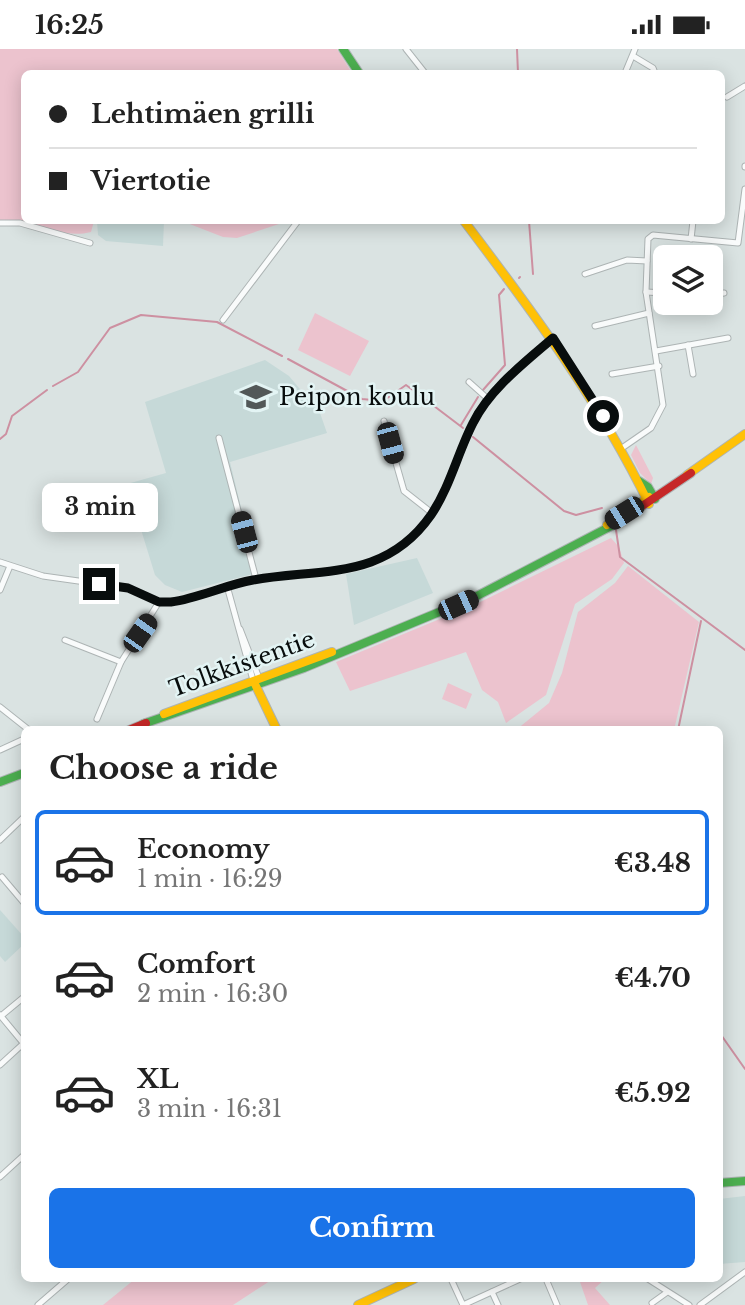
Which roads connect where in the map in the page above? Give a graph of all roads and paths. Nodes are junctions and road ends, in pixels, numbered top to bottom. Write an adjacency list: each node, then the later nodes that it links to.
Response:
1 (343, 49): 4 (street)
2 (406, 49): 5 (street)
3 (634, 52): 6 (street); 7 (street)
4 (357, 70)
5 (423, 70)
6 (626, 70)
7 (654, 70)
8 (745, 86): 9 (street)
9 (727, 97)
10 (745, 189): 19 (street)
11 (0, 223): 12 (street)
12 (21, 223)
13 (24, 224): 18 (street)
14 (296, 224): 25 (street)
15 (466, 224): 27 (street)
16 (693, 224): 17 (street)
17 (691, 239): 19 (street); 20 (street)
18 (90, 243)
19 (741, 244)
20 (647, 261): 21 (street); 22 (street)
21 (585, 274)
22 (646, 292): 23 (street); 24 (street)
23 (653, 292)
24 (649, 313): 26 (street); 30 (street)
25 (223, 320)
26 (595, 326)
27 (553, 338): 35 (street); 39 (street)
28 (728, 338): 29 (street)
29 (688, 345): 30 (street); 33 (street)
30 (656, 351): 31 (street)
31 (659, 366): 32 (street); 39 (street)
32 (612, 374)
33 (693, 374)
34 (469, 382): 35 (street)
35 (488, 398): 41 (street)
36 (384, 421): 41 (street)
37 (745, 434): 40 (street, Tolkkistentie)
38 (219, 438): 44 (street)
39 (622, 448): 40 (street)
40 (651, 499): 50 (street, Tolkkistentie)
41 (432, 513): 44 (street)
42 (0, 562): 43 (street)
43 (10, 566): 46 (street); 47 (street)
44 (256, 579): 45 (street)
45 (227, 586): 47 (street); 50 (street)
46 (0, 590)
47 (159, 602): 49 (street)
48 (65, 640): 49 (street)
49 (121, 662): 52 (street)
50 (257, 682): 54 (street, Tolkkistentie); 55 (street)
51 (0, 707): 53 (street)
52 (97, 719)
53 (24, 726)
54 (139, 726)
55 (275, 726)
56 (21, 740): 57 (street)
57 (0, 750)
58 (21, 774): 59 (street)
59 (0, 782)
60 (21, 820): 61 (street)
61 (0, 840)
62 (2, 877): 63 (street)
63 (21, 899)
64 (21, 999): 65 (street)
65 (1, 1016): 66 (street)
66 (21, 1040)
67 (21, 1047): 68 (street)
68 (0, 1065)
69 (21, 1158): 70 (street)
70 (0, 1177)
71 (745, 1181): 72 (street)
72 (723, 1184)
73 (745, 1272): 89 (street)
74 (65, 1282): 83 (street)
75 (408, 1282): 84 (street)
76 (452, 1282): 85 (street)
77 (514, 1282): 80 (street)
78 (547, 1282): 87 (street)
79 (652, 1282): 81 (street)
80 (492, 1292): 85 (street); 86 (street)
81 (666, 1293): 82 (street); 88 (street)
82 (652, 1303)
83 (38, 1305)
84 (358, 1305)
85 (463, 1305)
86 (498, 1305)
87 (557, 1305)
88 (689, 1305)
89 (700, 1305)

